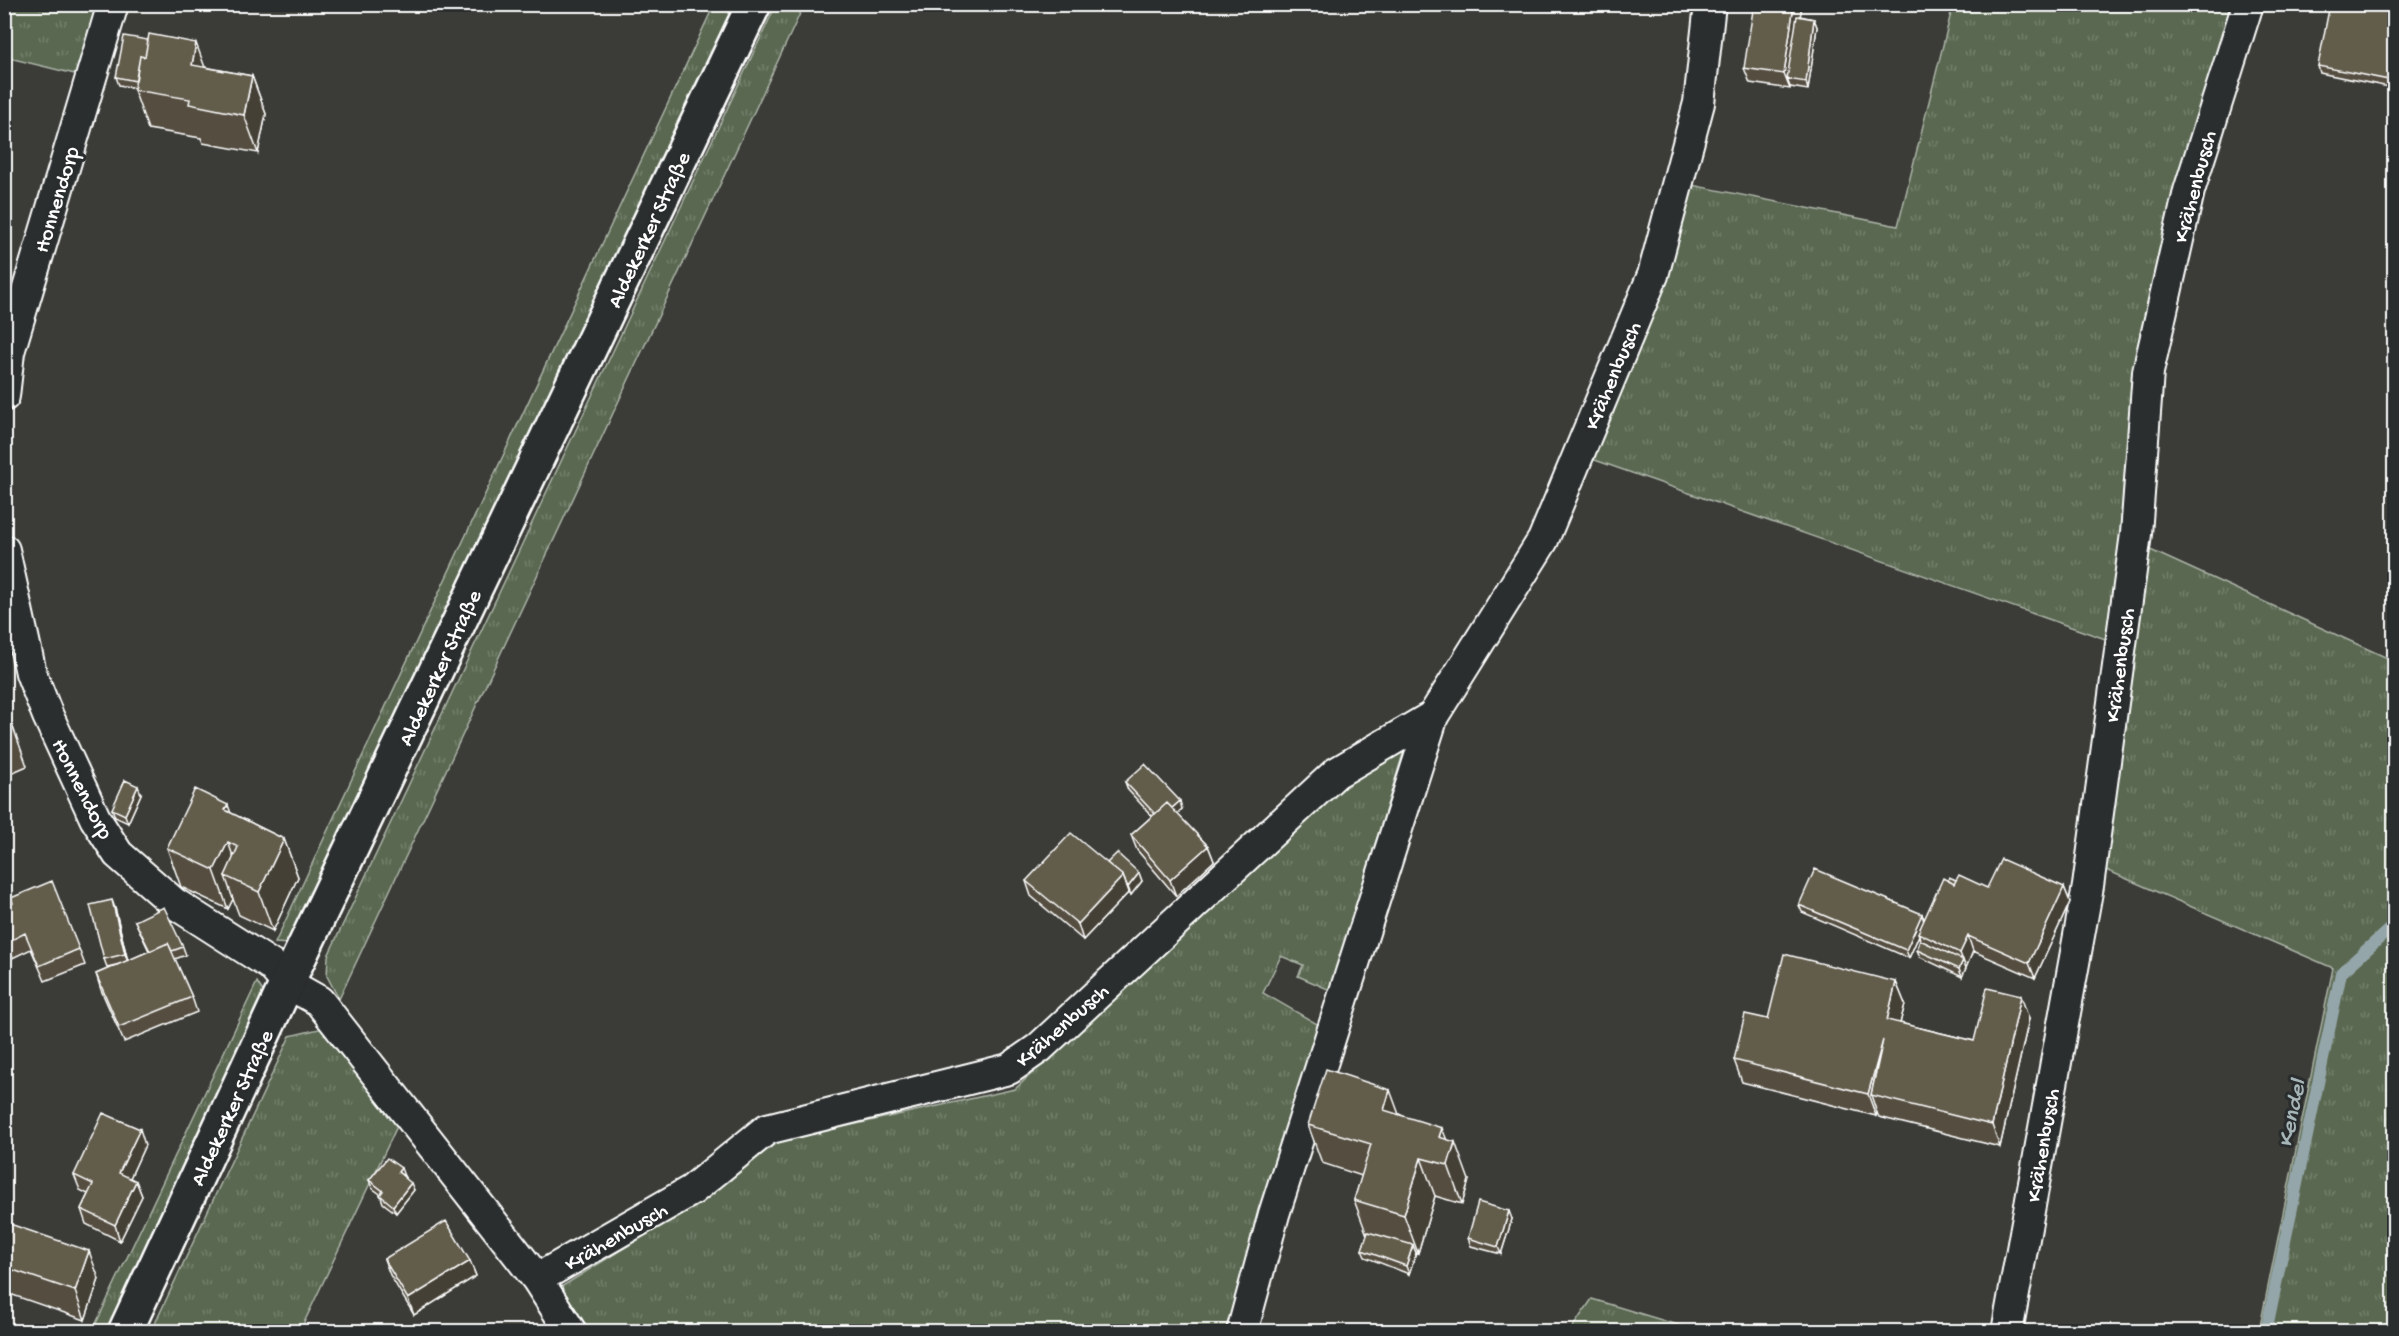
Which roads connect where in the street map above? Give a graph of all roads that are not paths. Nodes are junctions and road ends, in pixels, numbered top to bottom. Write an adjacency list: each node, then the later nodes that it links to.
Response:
1 (113, 4): 5 (street, Honnendorp)
2 (754, 4): 8 (street, Aldekerker Straße)
3 (1710, 4): 7 (street, Krähenbusch)
4 (2248, 4): 13 (street, Krähenbusch)
5 (4, 396)
6 (4, 549): 8 (street, Honnendorp)
7 (1433, 716): 9 (street, Krähenbusch); 12 (street, Krähenbusch)
8 (287, 984): 9 (street, Krähenbusch); 10 (street, Aldekerker Straße)
9 (537, 1279): 11 (street, Krähenbusch)
10 (124, 1332)
11 (571, 1332)
12 (1242, 1332)
13 (2007, 1332)

